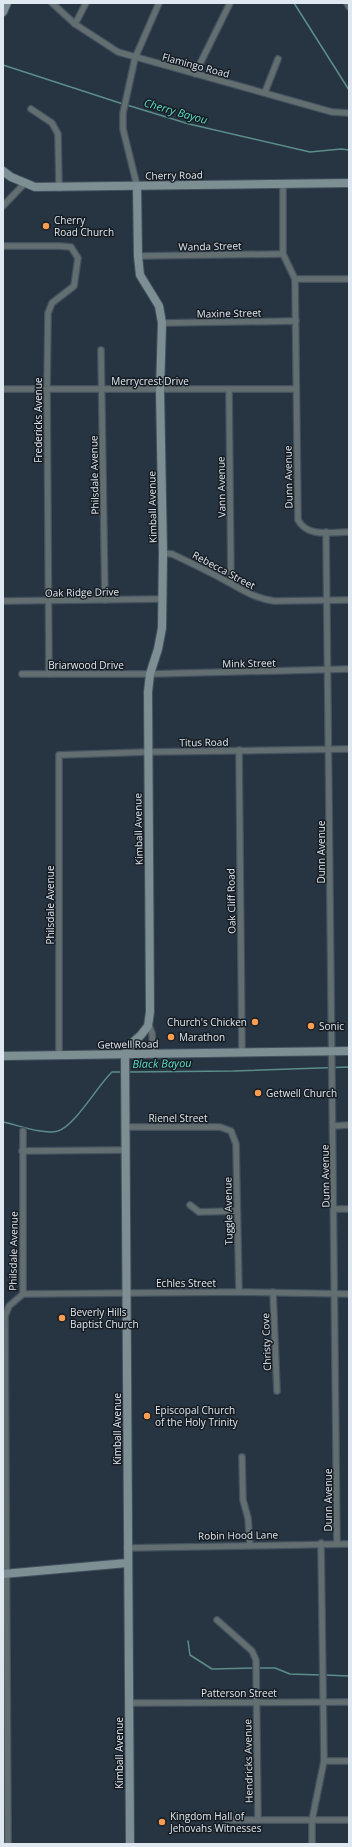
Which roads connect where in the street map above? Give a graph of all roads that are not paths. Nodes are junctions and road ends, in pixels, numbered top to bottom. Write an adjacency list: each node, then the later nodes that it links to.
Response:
1 (7, 3): 8 (main road)
2 (52, 3): 9 (street, Flamingo Road)
3 (86, 3): 9 (street)
4 (159, 3): 10 (street, Kimball Avenue)
5 (230, 3): 12 (street)
6 (347, 3): 7 (street)
7 (349, 8)
8 (3, 12)
9 (75, 24): 10 (street, Flamingo Road)
10 (135, 58): 12 (street, Flamingo Road); 20 (street, Kimball Avenue)
11 (278, 59): 13 (street)
12 (195, 74): 13 (street, Flamingo Road)
13 (265, 92): 15 (street, Flamingo Road)
14 (31, 109): 21 (street)
15 (349, 114)
16 (3, 171): 17 (main road, Cherry Road)
17 (25, 183): 21 (main road, Cherry Road); 22 (street)
18 (349, 183): 19 (main road, Cherry Road)
19 (283, 184): 20 (main road, Cherry Road); 24 (street, Dunn Avenue)
20 (136, 186): 21 (main road, Cherry Road); 25 (main road, Kimball Avenue)
21 (59, 188)
22 (3, 206)
23 (3, 246): 31 (street, Fredericks Avenue)
24 (283, 254): 25 (street, Wanda Street); 26 (street, Dunn Avenue)
25 (138, 256): 29 (main road, Kimball Avenue)
26 (295, 279): 27 (street); 28 (street, Dunn Avenue)
27 (349, 279)
28 (296, 321): 29 (street, Maxine Street); 32 (street, Dunn Avenue)
29 (162, 323): 35 (main road, Kimball Avenue)
30 (102, 350): 34 (street, Philsdale Avenue)
31 (46, 389): 33 (street, Merrycrest Drive); 34 (street, Merrycrest Drive); 46 (street, Fredericks Avenue)
32 (296, 389): 36 (street, Merrycrest Drive); 37 (street, Dunn Avenue)
33 (3, 390)
34 (102, 390): 35 (street, Merrycrest Drive); 42 (street, Philsdale Avenue)
35 (160, 390): 36 (street, Merrycrest Drive); 39 (main road, Kimball Avenue)
36 (229, 390): 40 (street, Vann Avenue)
37 (326, 532): 38 (street); 43 (street, Dunn Avenue)
38 (349, 532)
39 (163, 553): 40 (street, Rebecca Street); 41 (main road, Kimball Avenue)
40 (231, 583): 43 (street, Rebecca Street)
41 (162, 599): 42 (street, Oak Ridge Drive); 51 (main road, Kimball Avenue)
42 (104, 600): 46 (street, Oak Ridge Drive)
43 (328, 600): 44 (street, Rebecca Street); 48 (street, Dunn Avenue)
44 (349, 600)
45 (3, 601): 46 (street, Oak Ridge Drive)
46 (48, 601): 50 (street, Fredericks Avenue)
47 (349, 669): 48 (street, Mink Street)
48 (328, 670): 51 (street, Mink Street); 52 (street, Dunn Avenue)
49 (22, 674): 50 (street, Briarwood Drive)
50 (49, 674): 51 (street, Briarwood Drive)
51 (150, 674): 55 (main road, Kimball Avenue)
52 (329, 749): 53 (street, Titus Road); 54 (street, Titus Road); 59 (street, Dunn Avenue)
53 (239, 750): 55 (street, Titus Road); 60 (street, Oak Cliff Road)
54 (349, 750)
55 (148, 752): 56 (street, Titus Road); 57 (main road, Kimball Avenue)
56 (59, 755): 62 (street, Philsdale Avenue)
57 (148, 1022): 61 (street, Kimball Avenue); 63 (main road, Kimball Avenue)
58 (349, 1050): 59 (main road, Getwell Road)
59 (331, 1051): 60 (main road, Getwell Road); 66 (street, Dunn Avenue)
60 (242, 1052): 61 (main road, Getwell Road)
61 (153, 1054): 63 (main road, Getwell Road)
62 (59, 1055): 63 (main road, Getwell Road); 64 (main road, Getwell Road)
63 (125, 1055): 67 (main road, Kimball Avenue)
64 (3, 1056)
65 (349, 1125): 66 (street)
66 (333, 1126): 73 (street, Dunn Avenue)
67 (126, 1127): 69 (street, Rienel Street); 70 (main road, Kimball Avenue)
68 (23, 1131): 71 (street, Philsdale Avenue)
69 (230, 1131): 75 (street, Tuggle Avenue)
70 (125, 1150): 71 (street); 76 (main road, Kimball Avenue)
71 (22, 1151): 79 (street, Philsdale Avenue)
72 (190, 1204): 75 (street)
73 (334, 1208): 74 (street); 80 (street, Dunn Avenue)
74 (349, 1209)
75 (237, 1211): 77 (street, Tuggle Avenue)
76 (126, 1292): 77 (street, Echles Street); 79 (street, Echles Street); 88 (main road, Kimball Avenue)
77 (239, 1292): 78 (street, Echles Street)
78 (273, 1292): 80 (street, Echles Street); 82 (street, Christy Cove)
79 (22, 1294): 90 (street, Philsdale Avenue)
80 (335, 1294): 81 (street, Echles Street); 85 (street, Dunn Avenue)
81 (349, 1294)
82 (277, 1391)
83 (242, 1457): 87 (street)
84 (321, 1543): 85 (street, Robin Hood Lane); 87 (street, Robin Hood Lane); 92 (street, Dunn Avenue)
85 (337, 1544): 86 (street, Robin Hood Lane)
86 (349, 1544)
87 (250, 1545): 88 (street, Robin Hood Lane)
88 (127, 1548): 89 (main road, Kimball Avenue)
89 (127, 1563): 90 (main road); 95 (main road, Kimball Avenue)
90 (5, 1574): 98 (street, Philsdale Avenue)
91 (217, 1620): 93 (street, Hendricks Avenue)
92 (323, 1701): 93 (street, Patterson Street); 94 (street, Patterson Street); 96 (street, Dunn Avenue)
93 (257, 1702): 95 (street, Patterson Street); 100 (street, Hendricks Avenue)
94 (349, 1702)
95 (129, 1703): 104 (main road, Kimball Avenue)
96 (324, 1762): 97 (street); 101 (street, Dunn Avenue)
97 (349, 1762)
98 (5, 1810): 103 (street, Philsdale Avenue)
99 (226, 1820): 100 (street)
100 (258, 1820): 101 (street)
101 (312, 1820): 102 (street); 105 (street, Dunn Avenue)
102 (349, 1820)
103 (8, 1844)
104 (130, 1844)
105 (312, 1844)

